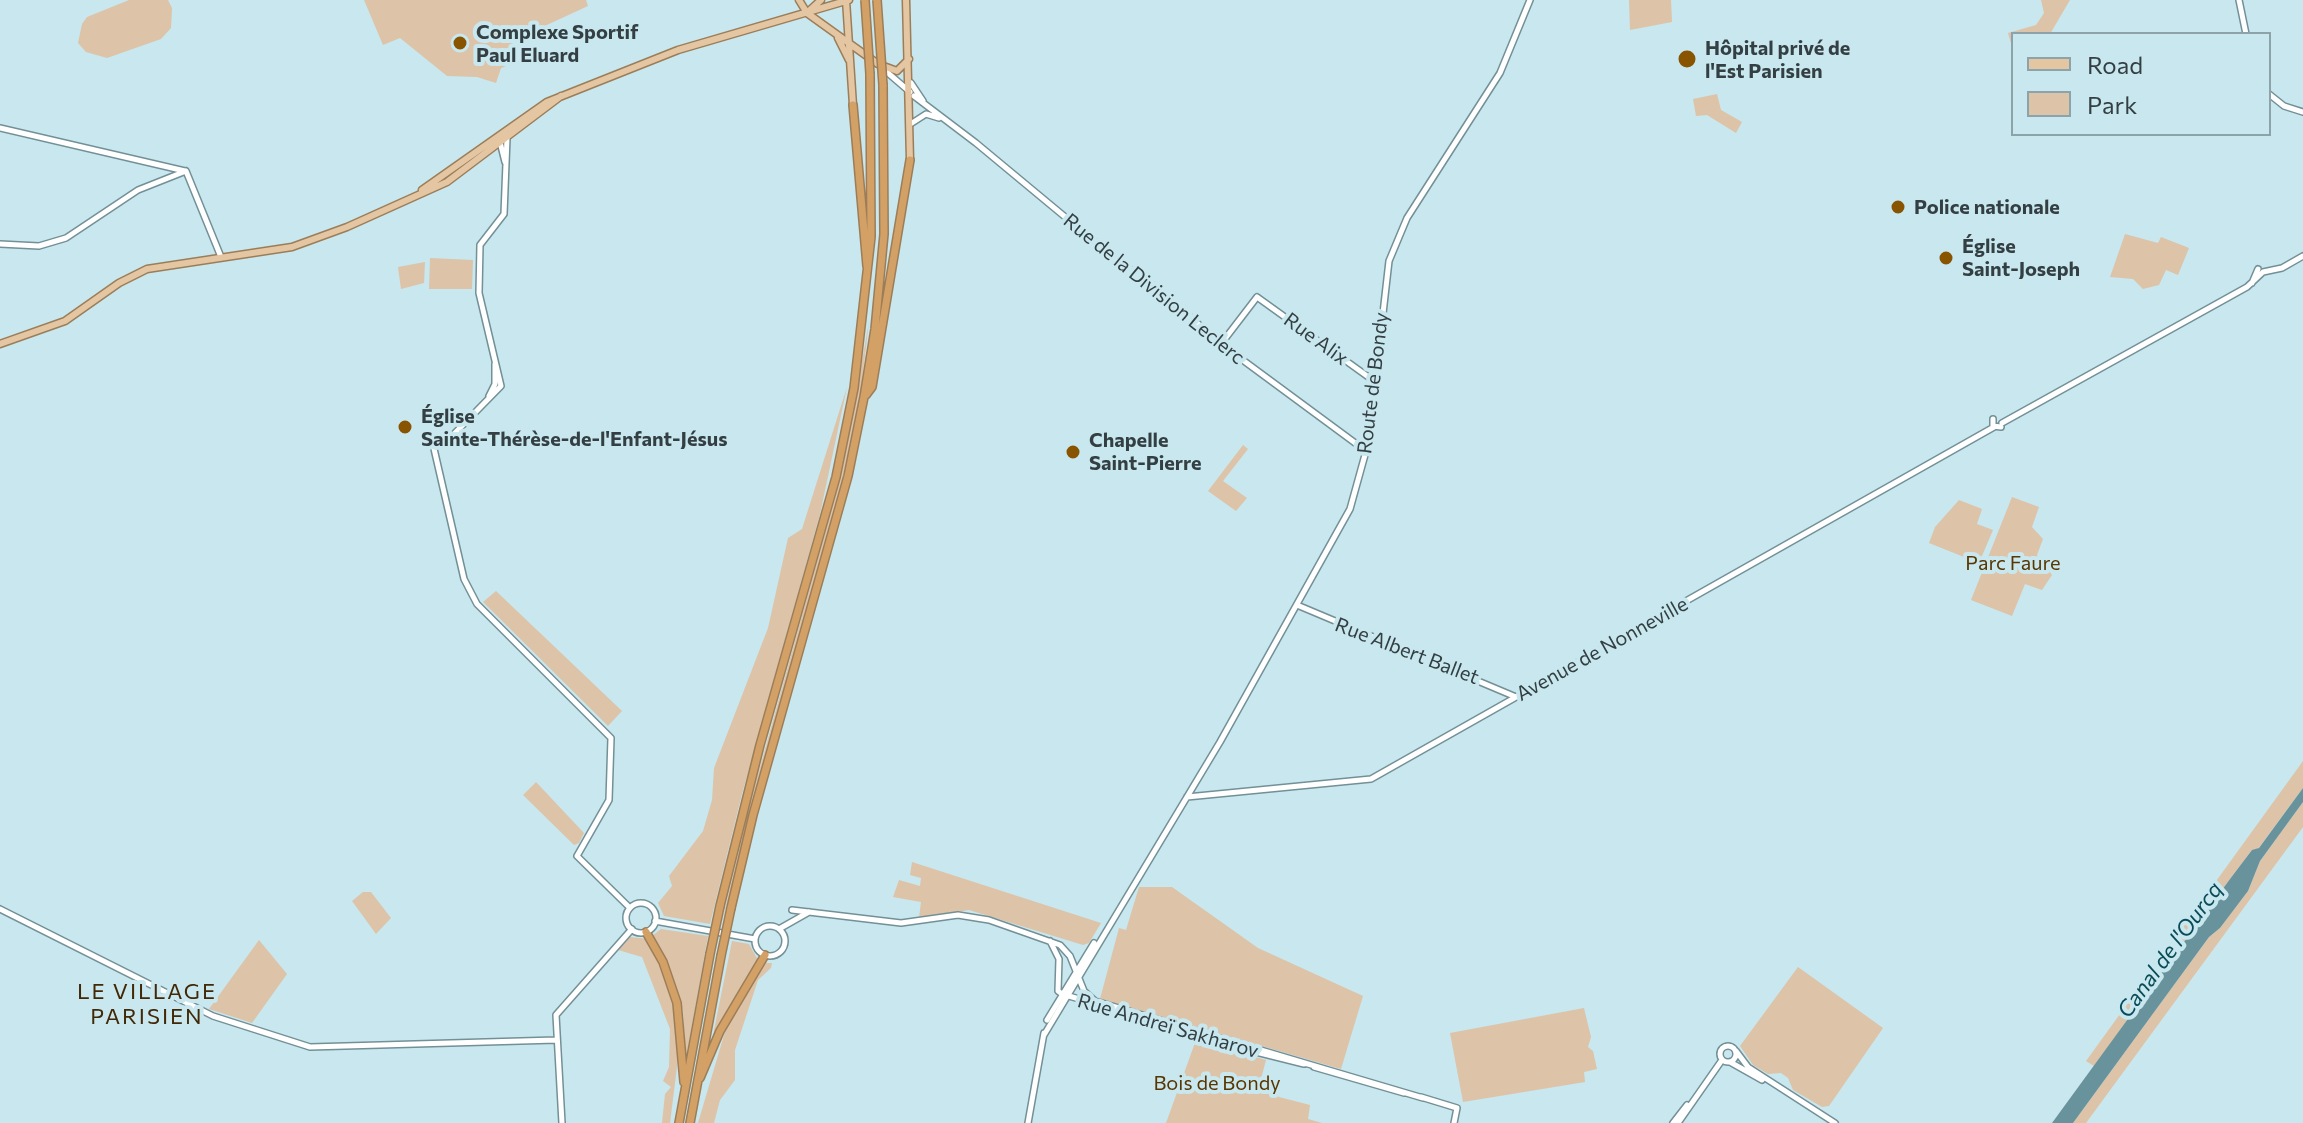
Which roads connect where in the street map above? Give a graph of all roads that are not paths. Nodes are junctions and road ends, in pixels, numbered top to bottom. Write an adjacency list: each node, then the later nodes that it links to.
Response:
1 (799, 0): 9 (main road)
2 (821, 0): 9 (main road)
3 (847, 0): 9 (main road); 12 (main road)
4 (865, 0): 37 (highway, bridge)
5 (877, 0): 42 (highway, bridge)
6 (906, 0): 13 (main road)
7 (1530, 0): 41 (street, Route de Bondy)
8 (2239, 0): 11 (street)
9 (807, 13): 10 (main road, Rue de la Division Leclerc); 18 (main road)
10 (831, 28): 12 (main road, Rue de la Division Leclerc); 15 (main road)
11 (2246, 32)
12 (850, 44): 14 (main road, Rue de la Division Leclerc); 15 (main road)
13 (909, 59): 14 (main road); 16 (main road)
14 (878, 64): 17 (street, Rue de la Division Leclerc)
15 (851, 69): 20 (main road)
16 (911, 83): 17 (main road); 21 (street, Rue de la Division Leclerc)
17 (913, 94): 21 (street, Rue de la Division Leclerc); 25 (main road)
18 (561, 96): 22 (main road); 27 (main road)
19 (2271, 96): 23 (street)
20 (853, 105): 37 (highway)
21 (926, 105): 24 (street, Rue de la Division Leclerc)
22 (535, 109): 28 (street); 32 (main road)
23 (2303, 112)
24 (947, 121): 25 (street); 40 (street, Rue de la Division Leclerc)
25 (912, 123): 29 (main road)
26 (0, 128): 31 (street)
27 (507, 138): 28 (main road); 30 (street)
28 (498, 145): 30 (street); 32 (main road)
29 (910, 160): 42 (highway)
30 (505, 163): 47 (street)
31 (186, 171): 33 (street); 35 (street)
32 (413, 196): 35 (main road)
33 (0, 244)
34 (2303, 256): 38 (street)
35 (221, 257): 39 (main road)
36 (2258, 269): 38 (street)
37 (869, 270): 67 (highway, bridge)
38 (2252, 284): 45 (street, Avenue de Nonneville)
39 (0, 344)
40 (1221, 344): 41 (street, Rue Alix); 43 (street, Rue de la Division Leclerc)
41 (1375, 382): 43 (street, Route de Bondy)
42 (864, 397): 65 (highway, bridge)
43 (1366, 451): 44 (street, Route de Bondy)
44 (1297, 605): 45 (street, Rue Albert Ballet); 46 (street, Route de Bondy)
45 (1516, 697): 46 (street, Avenue de Nonneville)
46 (1186, 797): 58 (street, Route de Bondy)
47 (630, 908): 51 (street); 52 (street)
48 (0, 909): 61 (street)
49 (792, 910): 50 (street)
50 (812, 911): 53 (street); 56 (street)
51 (655, 921): 54 (street); 55 (street)
52 (632, 929): 54 (street); 61 (street)
53 (779, 929): 55 (street); 57 (street)
54 (646, 932): 67 (highway)
55 (755, 939): 57 (street)
56 (1049, 940): 58 (street, Rue Andreï Sakharov); 59 (street, Rue Andreï Sakharov)
57 (765, 955): 65 (highway)
58 (1074, 975): 59 (street); 60 (street, Route de Bondy); 68 (street, Rue Andreï Sakharov)
59 (1058, 984): 60 (street, Rue Andreï Sakharov)
60 (1064, 995): 68 (street, Rue Andreï Sakharov); 72 (street, Route de Bondy)
61 (556, 1040): 69 (street)
62 (1736, 1051): 63 (street); 64 (street); 66 (street)
63 (1722, 1060): 64 (street); 74 (street)
64 (1730, 1062): 66 (street)
65 (698, 1080): 71 (highway)
66 (1770, 1084): 75 (street)
67 (685, 1088): 70 (highway)
68 (1423, 1098): 73 (street, Rue Andreï Sakharov)
69 (562, 1123)
70 (679, 1123)
71 (690, 1123)
72 (1028, 1123)
73 (1454, 1123)
74 (1675, 1123)
75 (1835, 1123)

